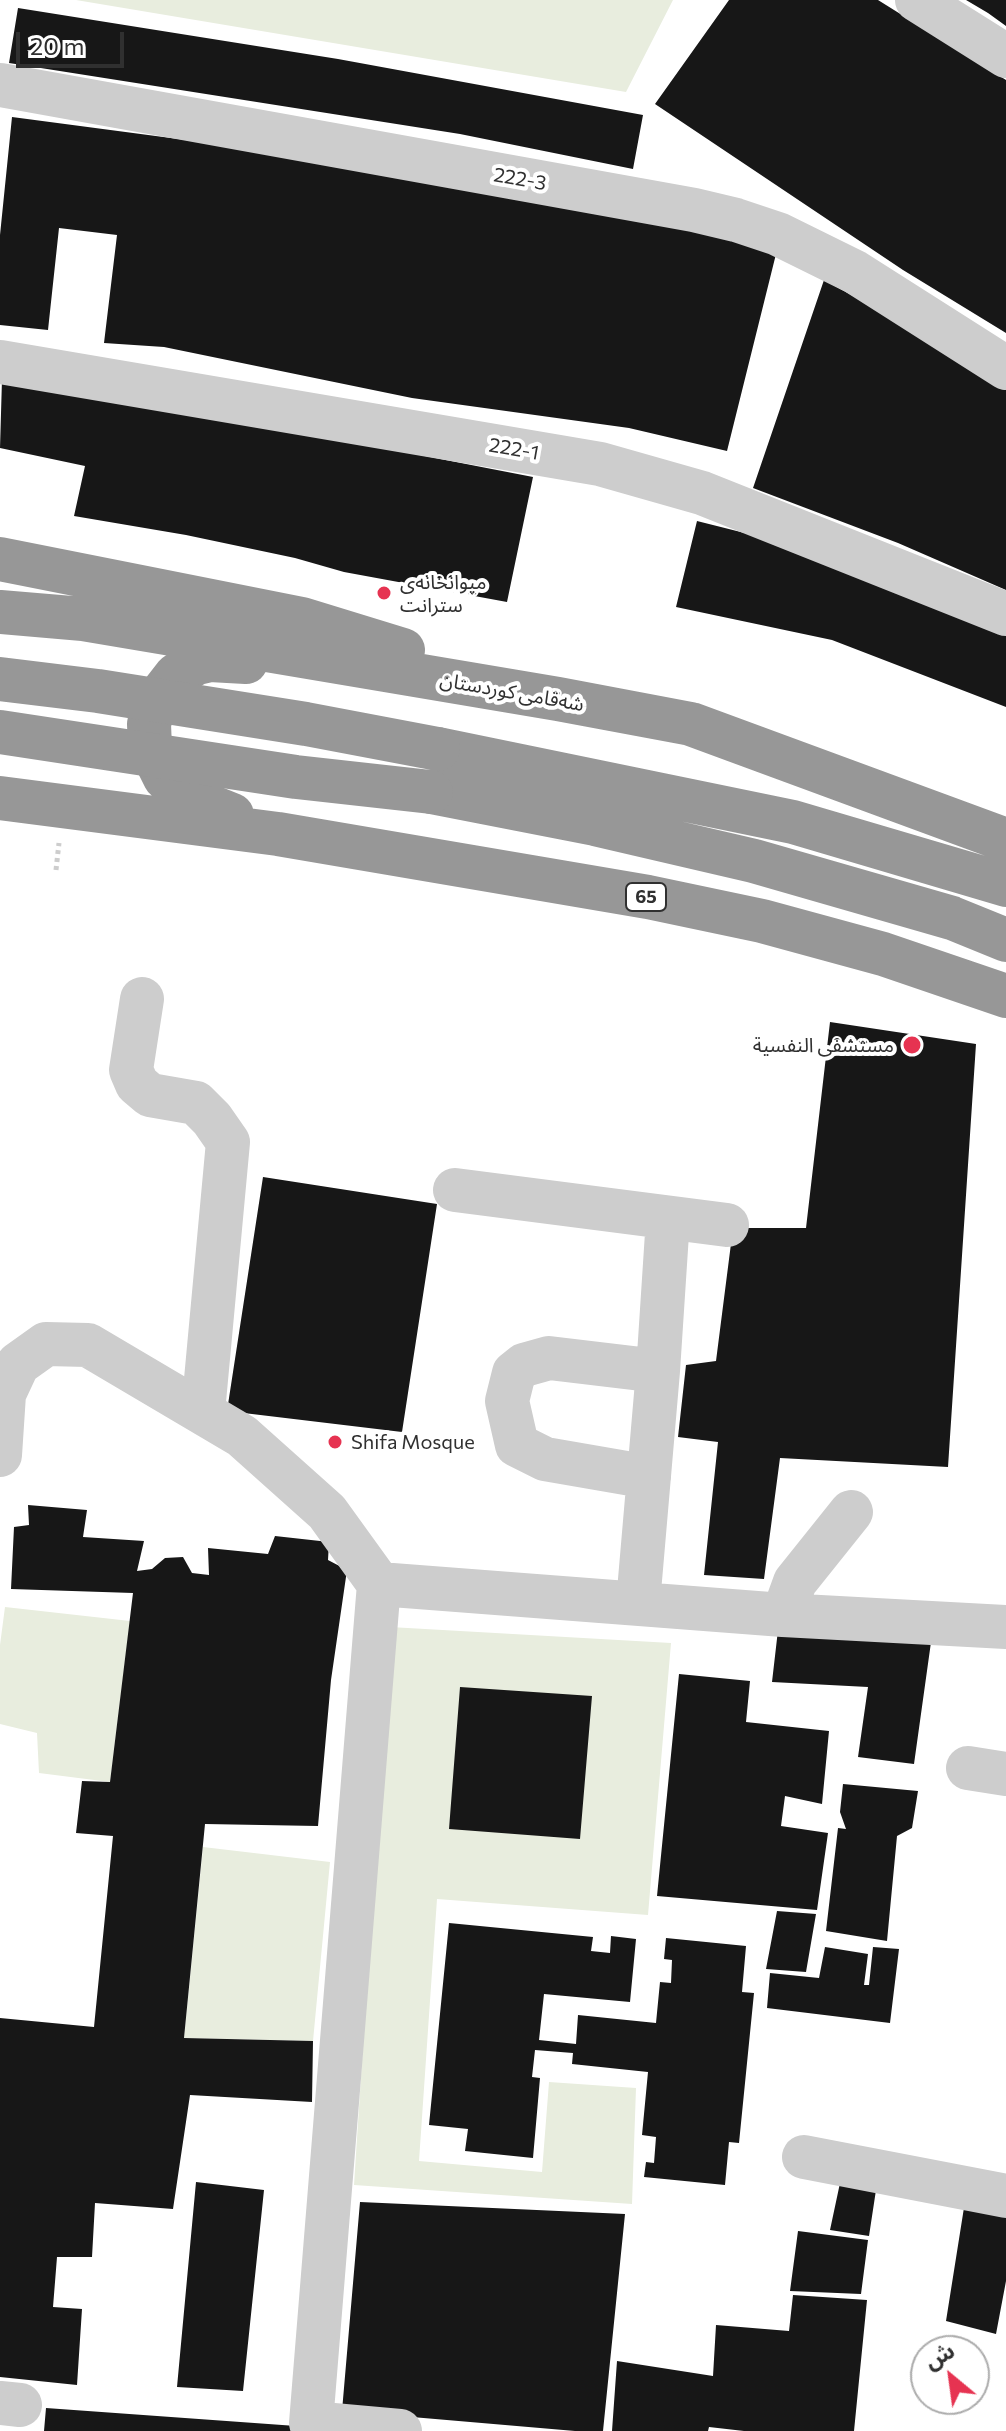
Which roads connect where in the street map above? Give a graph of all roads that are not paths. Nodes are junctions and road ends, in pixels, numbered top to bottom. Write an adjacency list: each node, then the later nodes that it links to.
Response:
1 (917, 0): 2 (street)
2 (1006, 56)
3 (0, 85): 5 (street, 222-3)
4 (0, 362): 8 (street, 222-1)
5 (1006, 368)
6 (0, 559): 10 (highway)
7 (0, 612): 10 (highway, شەقامی کوردستان)
8 (1006, 614)
9 (0, 679): 17 (highway, bridge)
10 (558, 699): 15 (highway); 16 (highway, شەقامی کوردستان)
11 (0, 732): 18 (highway, bridge)
12 (0, 798): 13 (highway, 65)
13 (51, 805): 14 (highway); 15 (highway, 65)
14 (0, 816)
15 (278, 834): 19 (highway, 65)
16 (1006, 840)
17 (1006, 885)
18 (1006, 940)
19 (1006, 996)
20 (142, 999): 25 (street)
21 (455, 1190): 22 (street)
22 (668, 1218): 23 (street); 24 (street)
23 (727, 1225)
24 (658, 1371): 27 (street); 27 (street)
25 (203, 1412): 26 (street); 29 (street)
26 (0, 1455)
27 (649, 1477): 30 (street)
28 (851, 1512): 31 (street)
29 (379, 1584): 30 (street); 35 (street)
30 (638, 1603): 31 (street)
31 (783, 1615): 32 (street)
32 (1006, 1627)
33 (804, 2157): 34 (street)
34 (1006, 2196)
35 (400, 2431)

